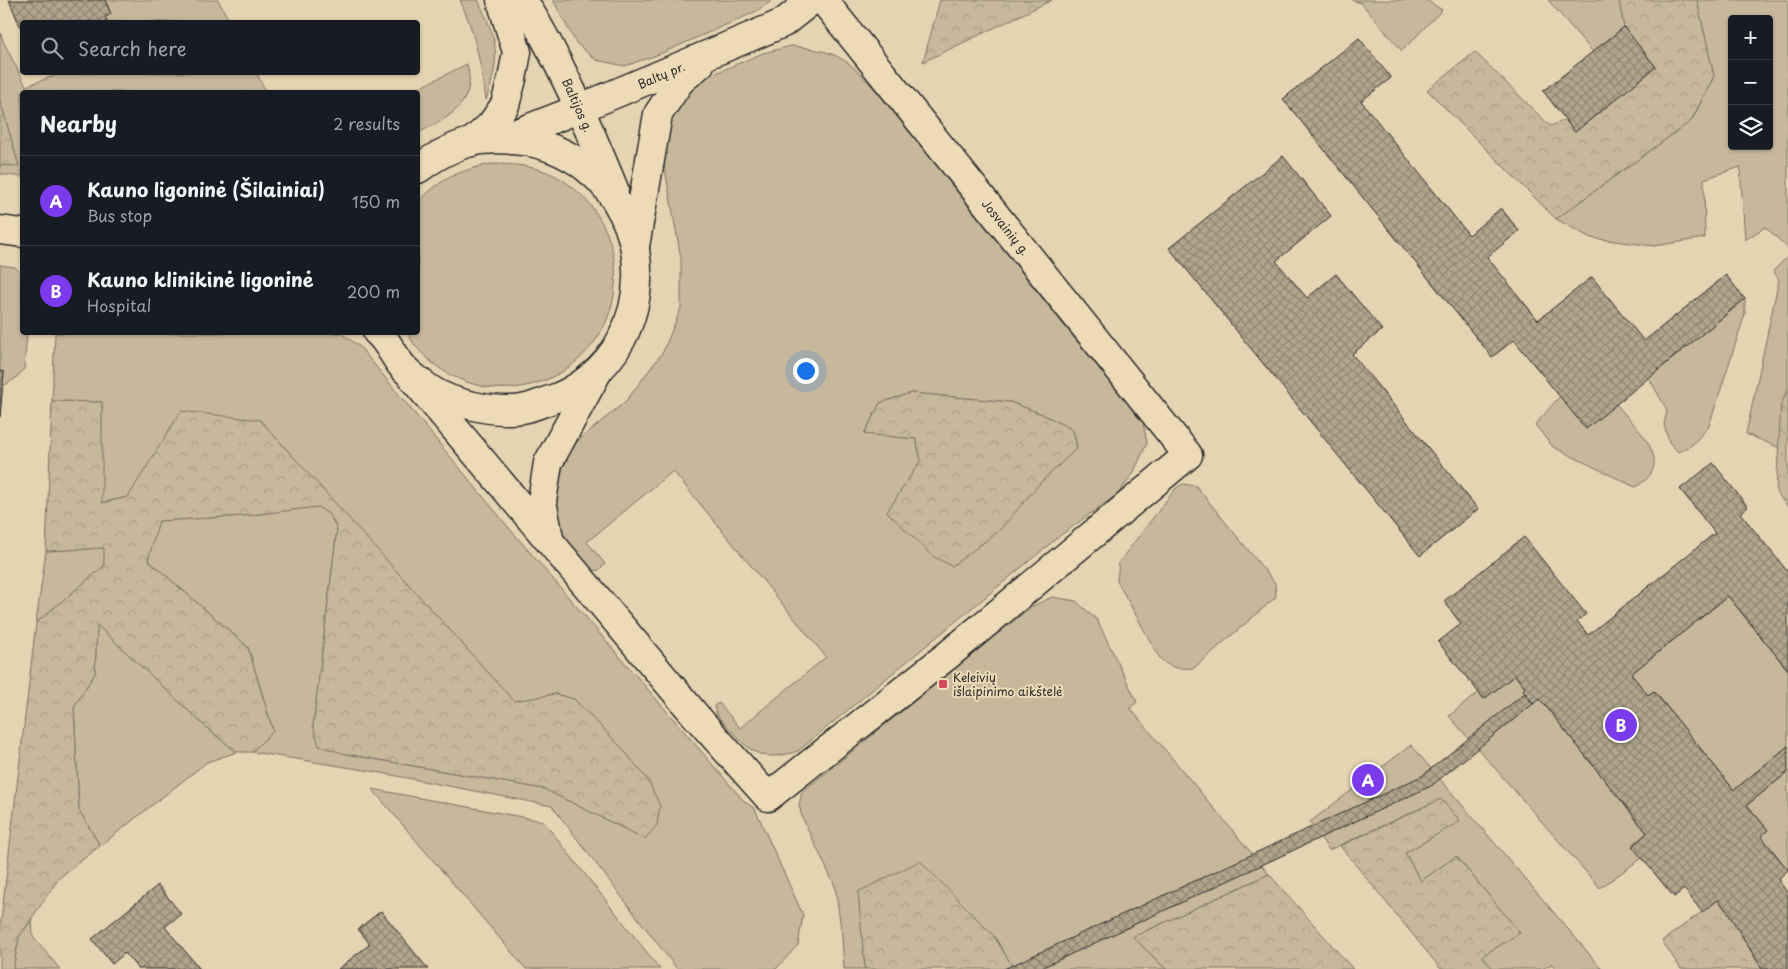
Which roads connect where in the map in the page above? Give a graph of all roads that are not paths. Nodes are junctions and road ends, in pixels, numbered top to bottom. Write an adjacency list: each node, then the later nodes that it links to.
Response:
1 (501, 0): 8 (street)
2 (523, 0): 6 (street, Baltijos g.)
3 (812, 0): 5 (street, Baltų pr.)
4 (823, 0): 17 (street, Josvainių g.)
5 (712, 53): 6 (street, Baltų pr.); 13 (street)
6 (581, 108): 7 (street, Baltų pr.); 10 (street, Baltijos g.)
7 (504, 138): 8 (street, Baltų pr.); 10 (street, Baltų pr.)
8 (472, 142): 9 (street, Baltų pr.)
9 (420, 168)
10 (624, 213): 13 (street, Baltų pr.)
11 (0, 230): 12 (street)
12 (20, 233)
13 (635, 246): 16 (street, Baltų pr.)
14 (380, 335): 15 (street, Baltų pr.)
15 (403, 366): 16 (street, Baltų pr.); 17 (street)
16 (598, 371): 17 (street)
17 (550, 542)

